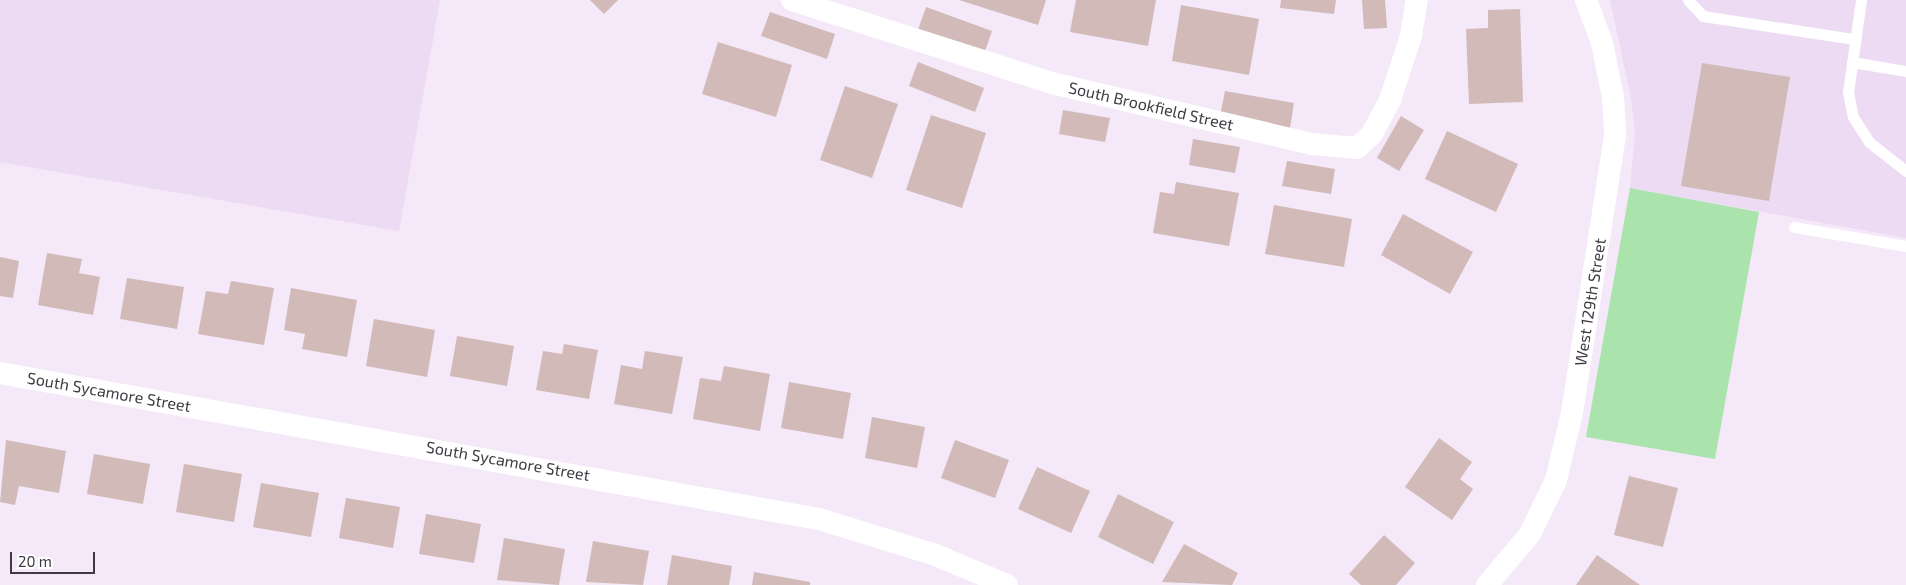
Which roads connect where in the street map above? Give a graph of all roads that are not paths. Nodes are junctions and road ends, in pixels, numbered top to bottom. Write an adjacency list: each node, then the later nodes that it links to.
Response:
1 (792, 0): 2 (street, South Brookfield Street)
2 (1417, 0)
3 (1586, 0): 14 (street, West 129th Street)
4 (1688, 0): 6 (lane)
5 (1861, 0): 6 (lane)
6 (1854, 39): 7 (lane)
7 (1852, 62): 8 (lane); 9 (lane)
8 (1906, 71)
9 (1906, 171)
10 (1794, 227): 11 (lane)
11 (1906, 246)
12 (0, 373): 13 (street, South Sycamore Street)
13 (993, 582)
14 (1487, 585)

